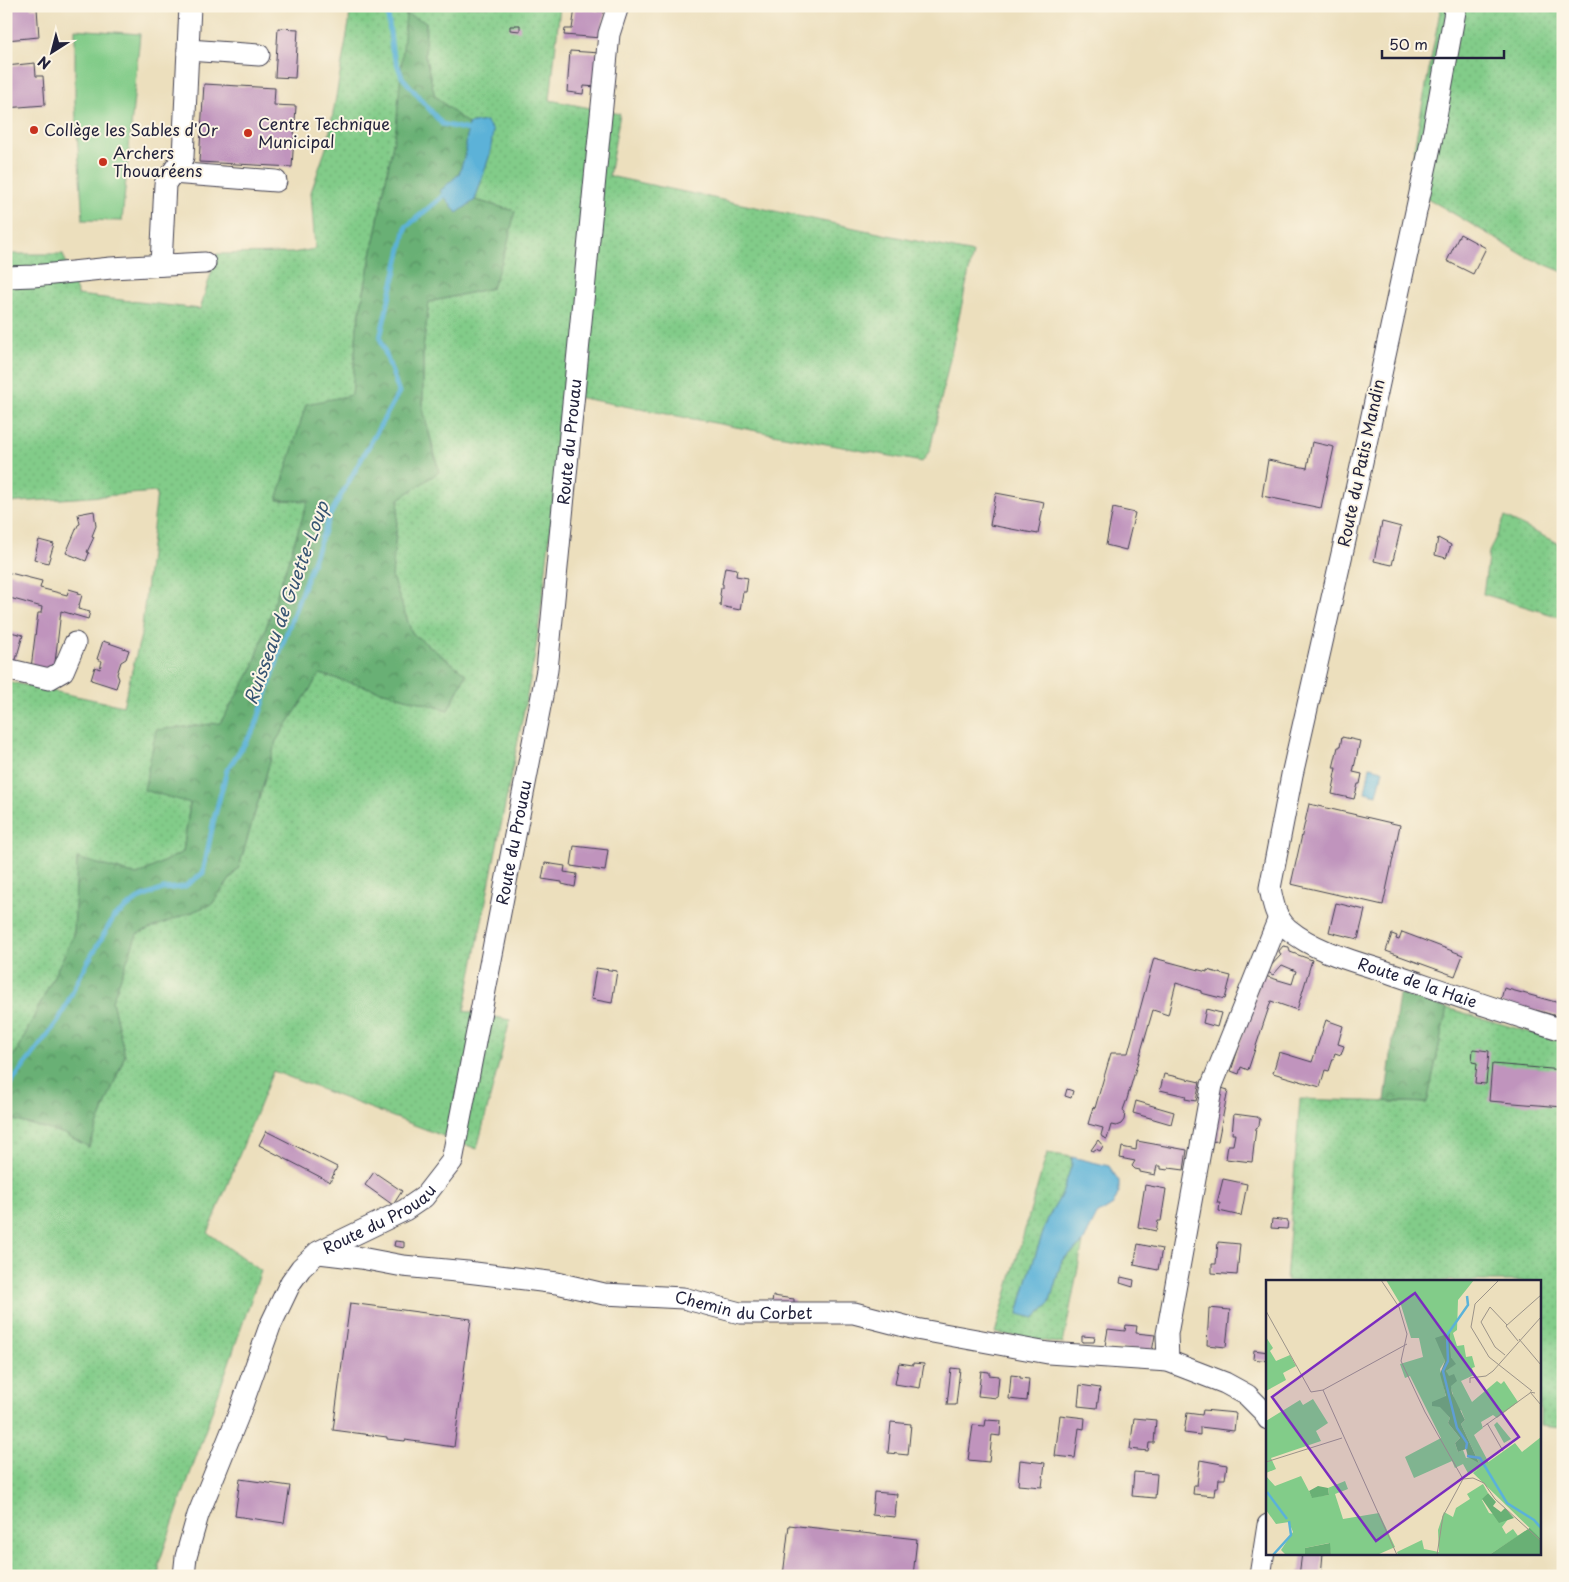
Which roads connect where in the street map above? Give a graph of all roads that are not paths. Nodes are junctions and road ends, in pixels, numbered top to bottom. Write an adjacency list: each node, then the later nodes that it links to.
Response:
1 (190, 6): 4 (street)
2 (618, 6): 15 (street, Route du Prouau)
3 (1456, 6): 13 (street, Route du Patis Mandin)
4 (188, 50): 5 (street); 6 (street)
5 (259, 55)
6 (172, 173): 7 (street); 9 (street)
7 (276, 181)
8 (205, 263): 9 (street)
9 (161, 265): 10 (street)
10 (6, 277)
11 (75, 643): 12 (street)
12 (6, 670)
13 (1279, 918): 14 (street, Route de la Haie); 16 (street)
14 (1563, 1030)
15 (318, 1252): 16 (street, Chemin du Corbet); 19 (street, Route du Prouau)
16 (1168, 1361): 17 (street)
17 (1266, 1416)
18 (1266, 1538): 20 (street)
19 (184, 1576)
20 (1260, 1576)

